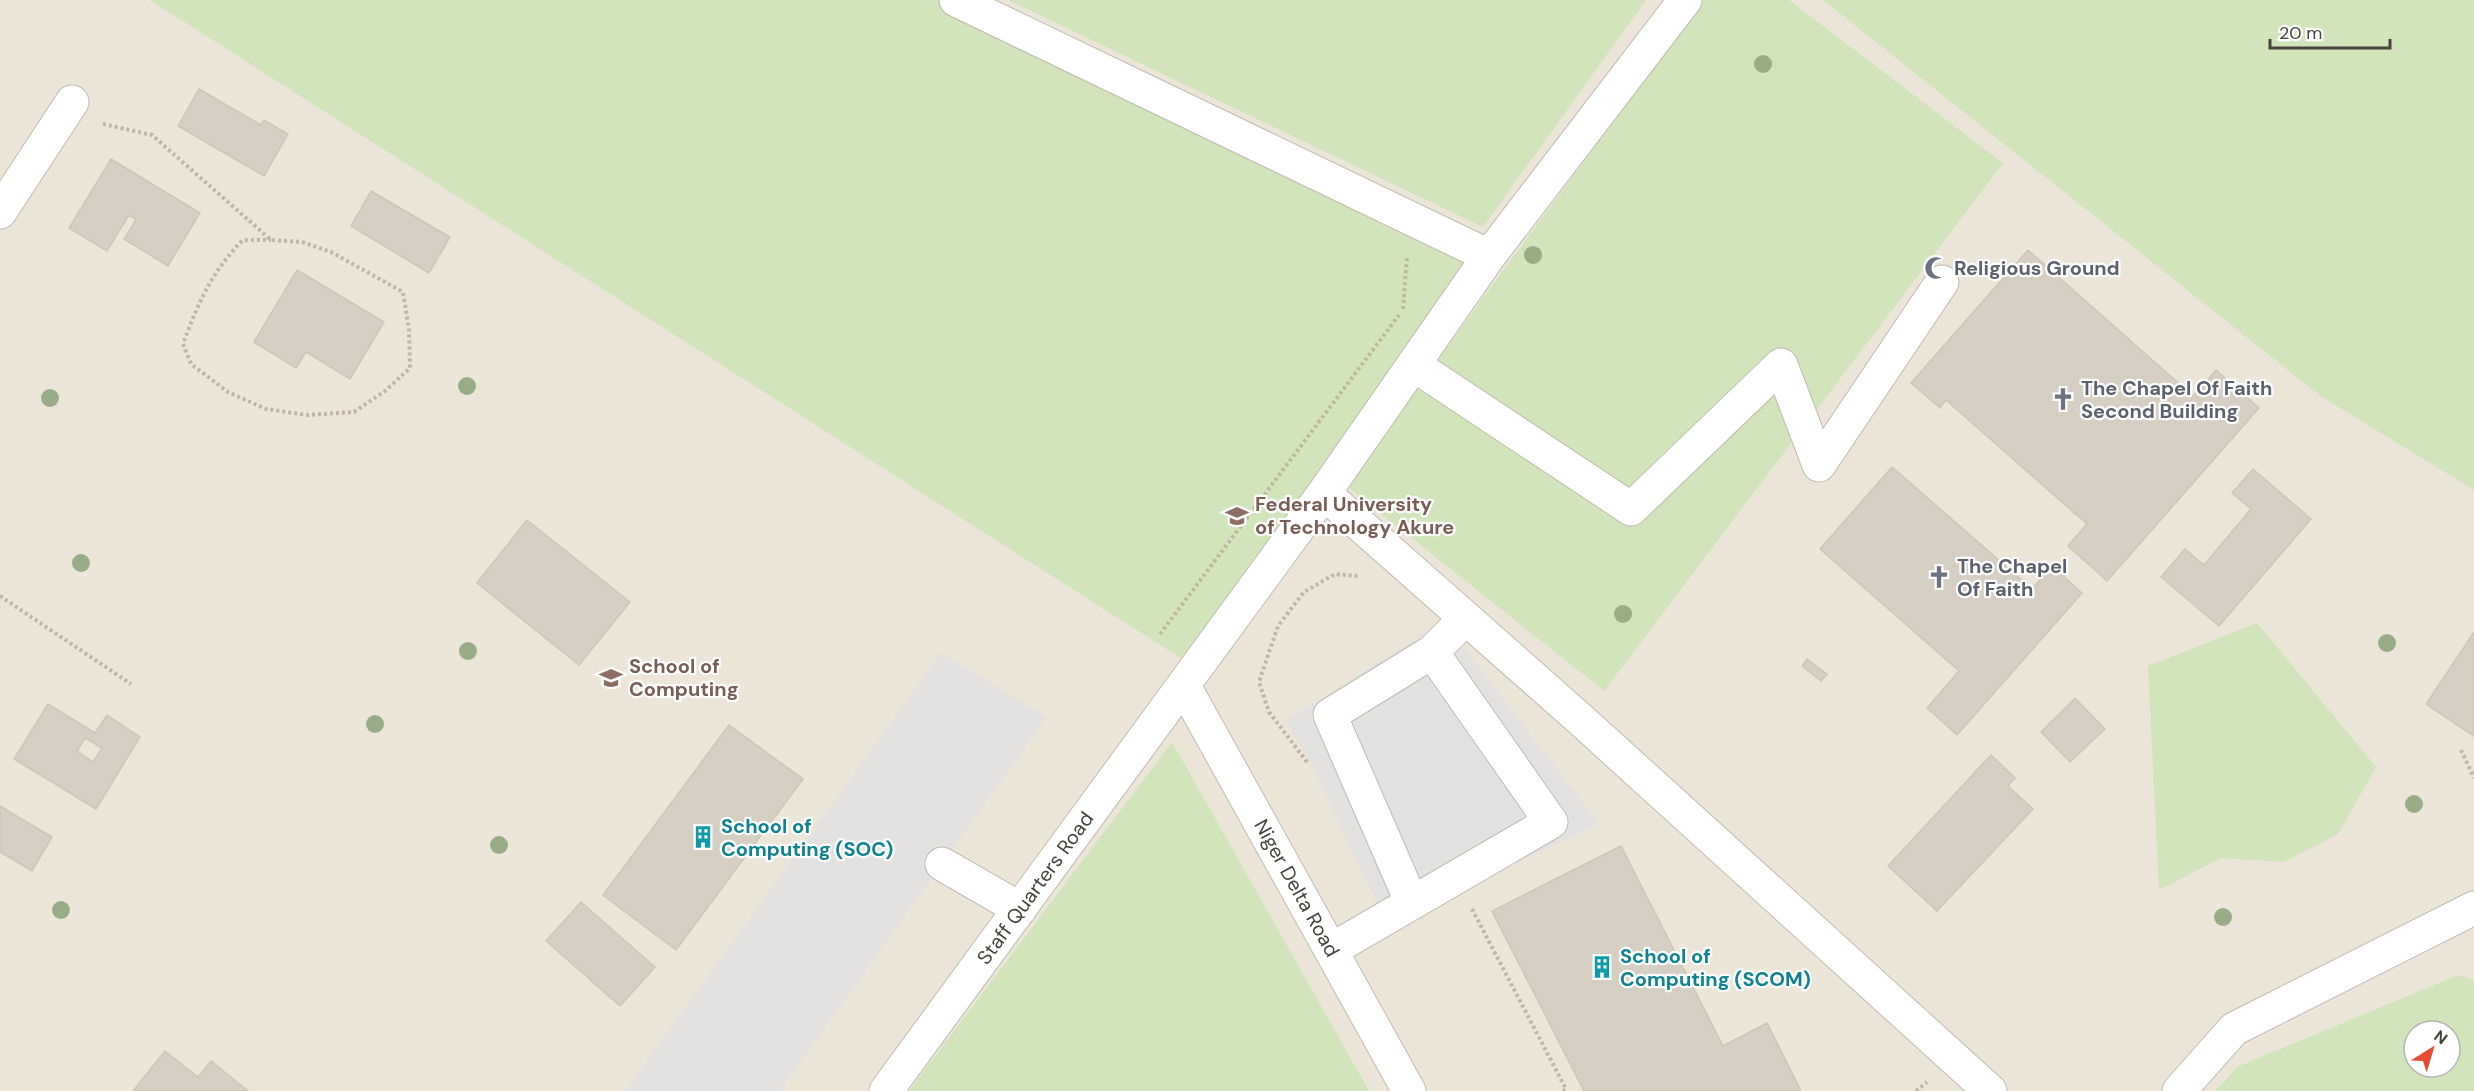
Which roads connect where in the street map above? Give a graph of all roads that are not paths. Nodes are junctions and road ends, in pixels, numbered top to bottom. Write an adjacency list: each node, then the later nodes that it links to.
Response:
1 (956, 0): 5 (street)
2 (1685, 0): 5 (street, Staff Quarters Road)
3 (72, 102): 4 (street)
4 (0, 212)
5 (1489, 256): 7 (street, Staff Quarters Road)
6 (1942, 282): 7 (street)
7 (1414, 365): 8 (street, Staff Quarters Road)
8 (1324, 493): 9 (street); 11 (street, Staff Quarters Road)
9 (1466, 618): 10 (street); 19 (street)
10 (1432, 652): 13 (street); 13 (street)
11 (1184, 686): 15 (street, Staff Quarters Road); 16 (street, Niger Delta Road)
12 (942, 864): 15 (street)
13 (1411, 901): 16 (street)
14 (2474, 908): 20 (street)
15 (1020, 909): 17 (street, Staff Quarters Road)
16 (1331, 950): 18 (street, Niger Delta Road)
17 (886, 1091)
18 (1409, 1091)
19 (1990, 1091)
20 (2179, 1091)

